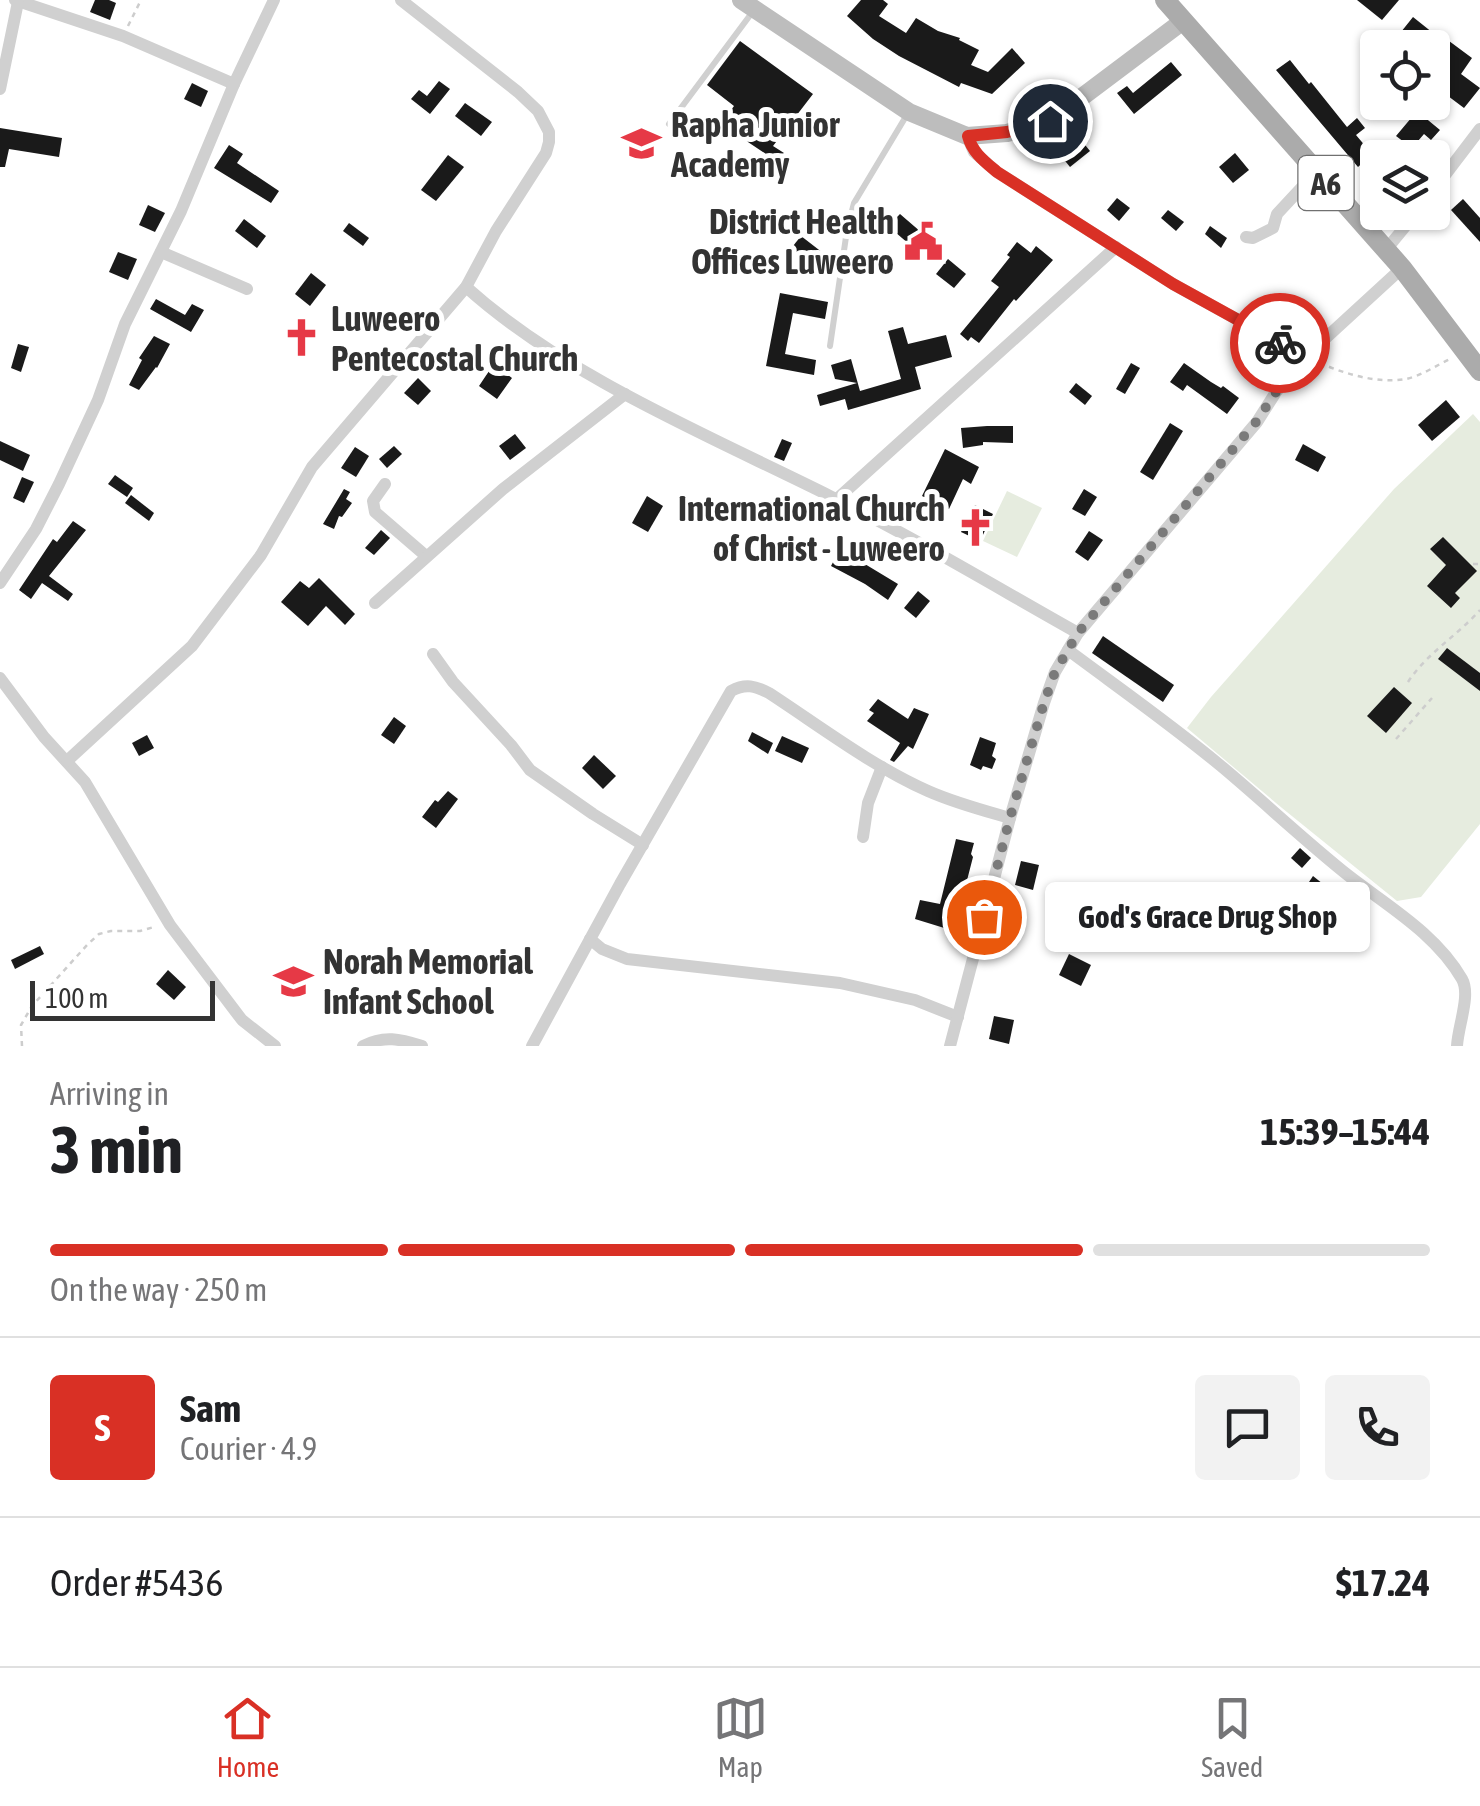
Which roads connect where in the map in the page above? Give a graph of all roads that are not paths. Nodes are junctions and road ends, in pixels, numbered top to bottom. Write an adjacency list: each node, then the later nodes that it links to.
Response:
1 (274, 0): 6 (street)
2 (401, 0): 20 (street)
3 (17, 1): 6 (street); 7 (street)
4 (748, 5): 8 (main road); 9 (lane)
5 (1173, 7): 11 (main road); 13 (main road, A6)
6 (234, 84): 17 (street)
7 (0, 90)
8 (908, 112): 11 (main road); 22 (lane)
9 (669, 124)
10 (1480, 128): 12 (street)
11 (968, 136): 16 (street)
12 (1450, 168)
13 (1316, 172): 15 (street); 18 (main road, A6)
14 (1403, 230): 18 (street)
15 (1246, 237)
16 (1116, 247): 23 (street); 27 (street)
17 (161, 252): 21 (street); 29 (street)
18 (1385, 252): 19 (main road, A6)
19 (1402, 268): 23 (street); 24 (main road, A6)
20 (466, 287): 25 (street); 35 (street)
21 (247, 290)
22 (830, 346)
23 (1305, 357): 31 (street)
24 (1480, 371)
25 (625, 394): 27 (street); 28 (street)
26 (385, 484): 28 (street)
27 (837, 499): 31 (street)
28 (426, 556): 30 (street)
29 (0, 583)
30 (375, 603)
31 (1078, 633): 32 (street)
32 (1068, 650): 37 (street); 47 (street)
33 (432, 654): 39 (street)
34 (0, 678): 35 (street)
35 (67, 761): 42 (street)
36 (882, 767): 37 (street); 38 (street); 39 (street)
37 (1010, 818): 41 (street)
38 (863, 837)
39 (643, 845): 40 (street)
40 (590, 939): 41 (street); 45 (street)
41 (958, 1017): 46 (street)
42 (275, 1046)
43 (363, 1046): 44 (street)
44 (422, 1046)
45 (532, 1046)
46 (950, 1046)
47 (1457, 1046)

